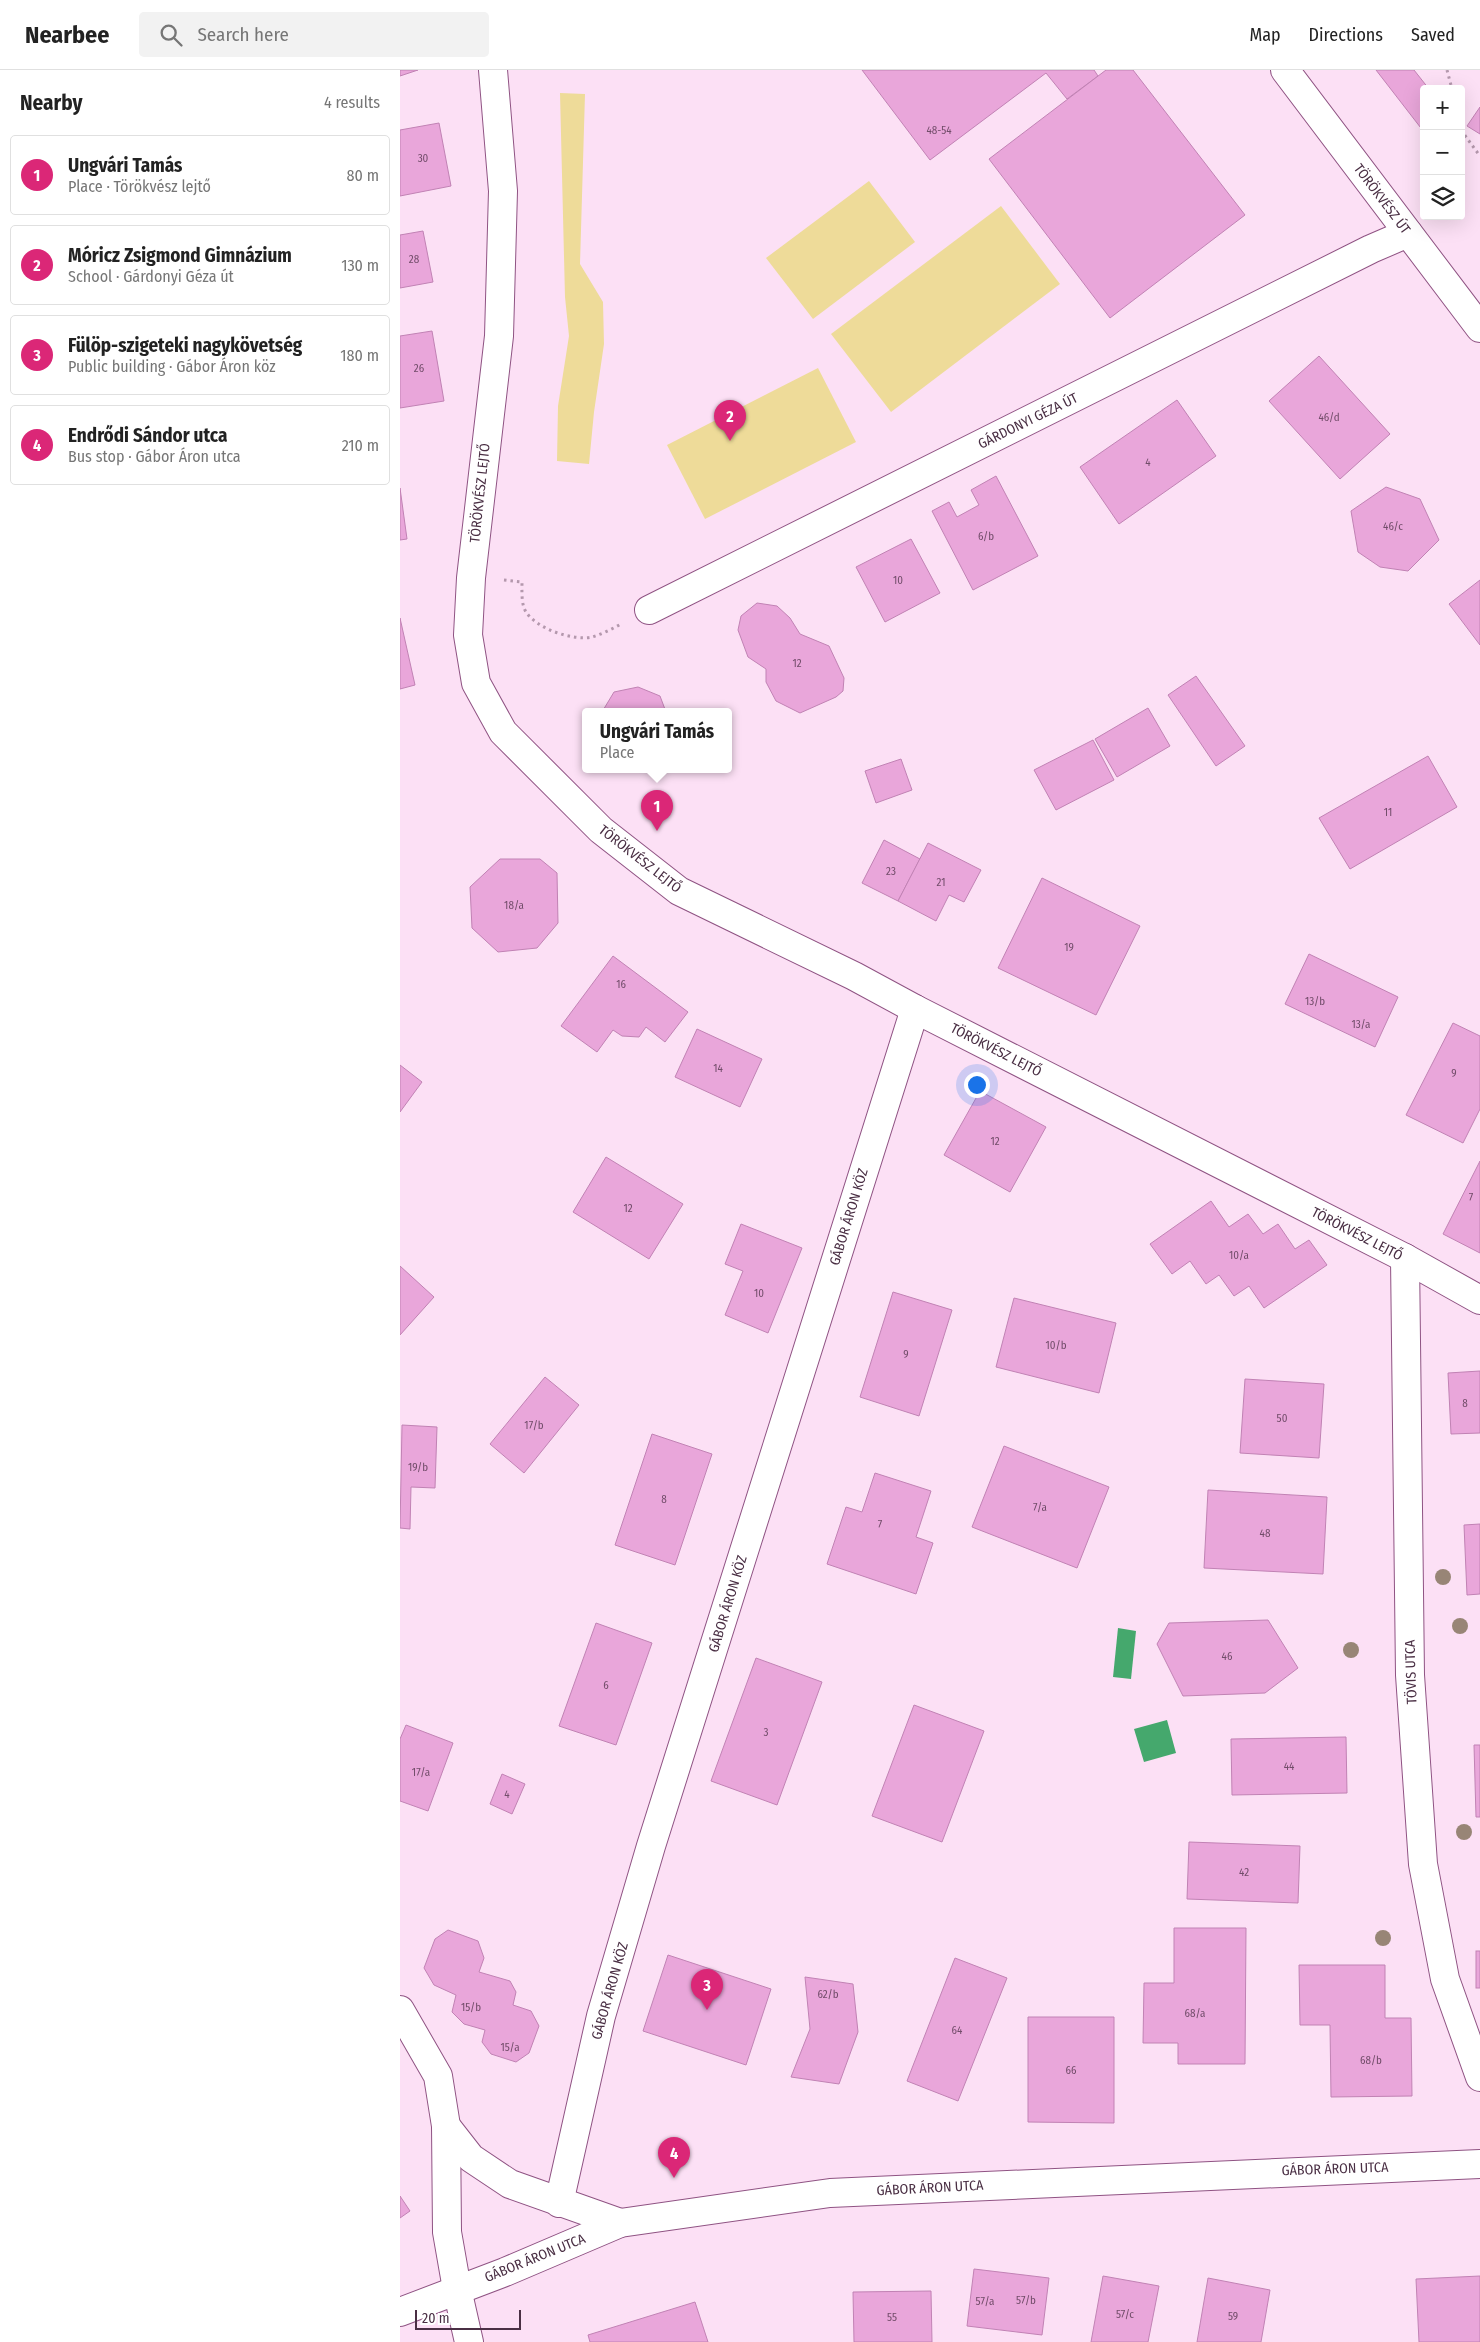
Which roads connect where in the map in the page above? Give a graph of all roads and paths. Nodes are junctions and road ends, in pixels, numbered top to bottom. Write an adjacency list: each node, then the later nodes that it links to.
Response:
1 (494, 70): 9 (street, TÖRÖKVÉSZ LEJTŐ)
2 (1285, 70): 7 (street, TÖRÖKVÉSZ ÚT)
3 (1447, 70): 4 (path)
4 (1451, 85)
5 (1465, 135): 6 (path)
6 (1480, 156)
7 (1408, 233): 8 (street, TÖRÖKVÉSZ ÚT); 10 (street, GÁRDONYI GÉZA ÚT)
8 (1480, 328)
9 (471, 578): 10 (path); 11 (street, TÖRÖKVÉSZ LEJTŐ)
10 (649, 610)
11 (915, 1009): 12 (street, TÖRÖKVÉSZ LEJTŐ); 18 (street, GÁBOR ÁRON KÖZ)
12 (1405, 1258): 13 (street, TÖRÖKVÉSZ LEJTŐ); 15 (street, TÖVIS UTCA)
13 (1480, 1300)
14 (400, 2010): 16 (street)
15 (1480, 2077)
16 (446, 2126): 18 (street); 20 (street)
17 (1480, 2164): 19 (street, GÁBOR ÁRON UTCA)
18 (558, 2203): 19 (street)
19 (620, 2223): 20 (street, GÁBOR ÁRON UTCA)
20 (456, 2288): 21 (street, GÁBOR ÁRON UTCA); 22 (street)
21 (400, 2312)
22 (470, 2342)

